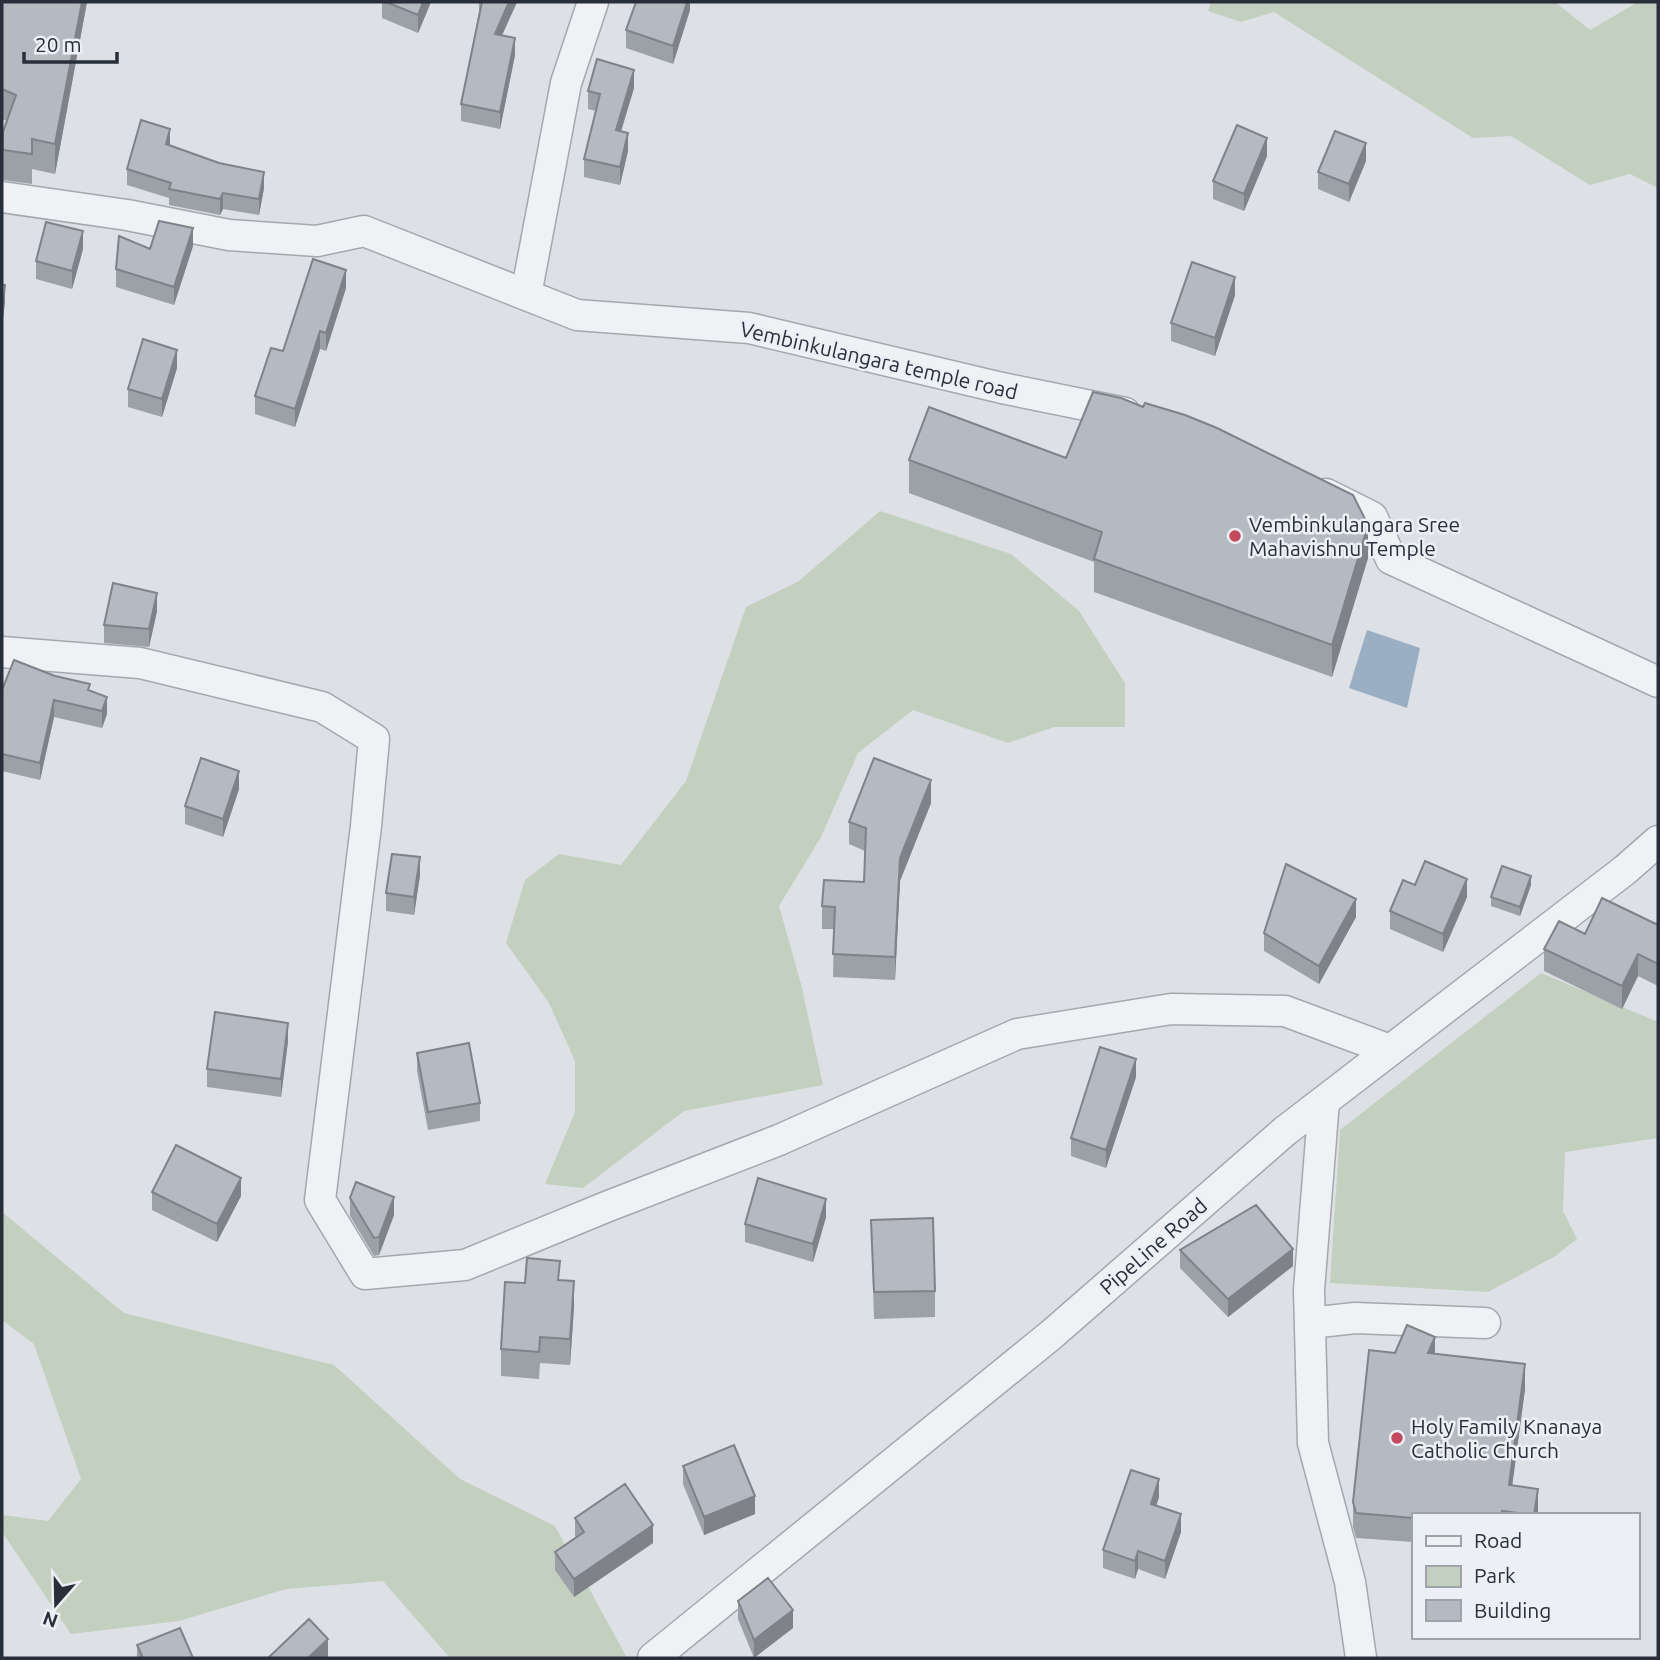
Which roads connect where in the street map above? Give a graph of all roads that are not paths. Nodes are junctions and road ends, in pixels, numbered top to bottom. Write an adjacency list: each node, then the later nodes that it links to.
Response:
1 (593, 2): 3 (street)
2 (2, 197): 3 (street, Vembinkulangara temple road)
3 (526, 295): 4 (street, Vembinkulangara temple road)
4 (1152, 419)
5 (1300, 482): 7 (street)
6 (2, 652): 9 (street)
7 (1658, 681)
8 (1658, 841): 9 (street, PipeLine Road)
9 (1391, 1050): 10 (street, PipeLine Road)
10 (1324, 1101): 11 (street); 13 (street, PipeLine Road)
11 (1310, 1323): 12 (street); 14 (street)
12 (1485, 1323)
13 (653, 1658)
14 (1361, 1658)

